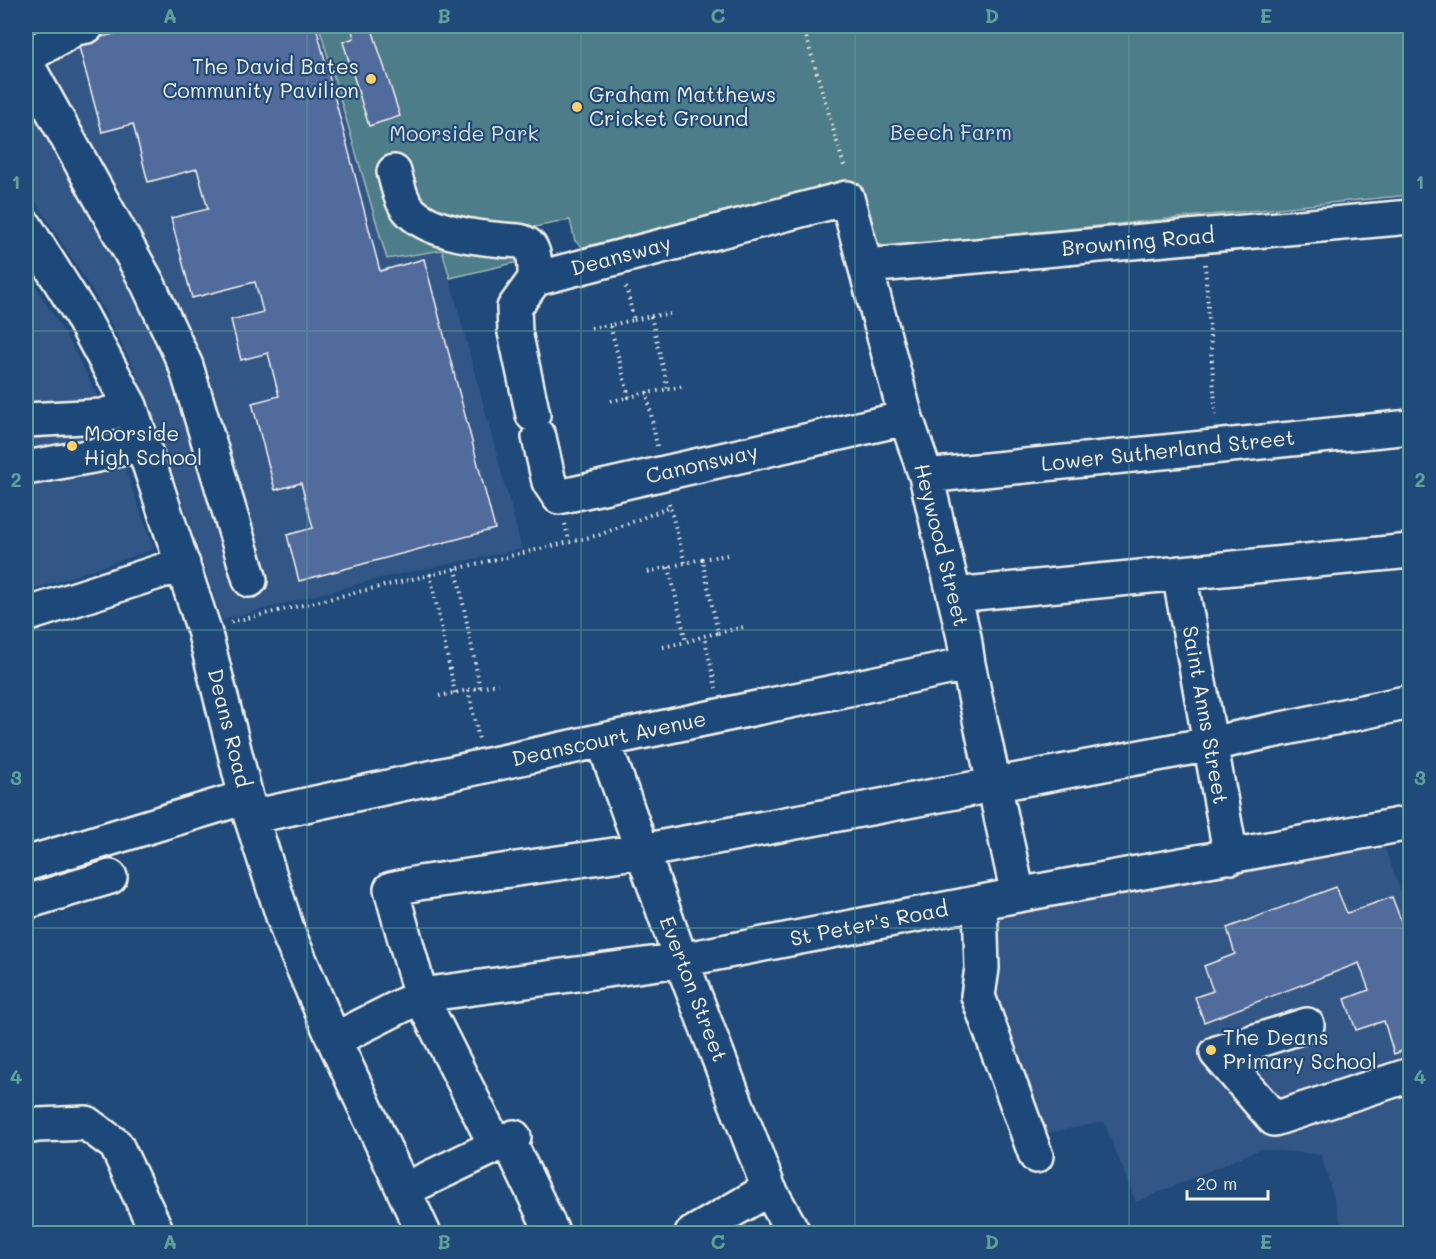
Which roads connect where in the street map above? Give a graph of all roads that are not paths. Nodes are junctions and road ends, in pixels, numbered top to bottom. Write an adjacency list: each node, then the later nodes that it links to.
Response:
1 (87, 26): 2 (street)
2 (26, 57)
3 (26, 63): 20 (street)
4 (394, 172): 9 (street)
5 (848, 198): 8 (street, Heywood Street); 9 (street, Deansway)
6 (1410, 217): 8 (street, Browning Road)
7 (26, 227): 10 (street, Deans Road)
8 (866, 266): 11 (street, Heywood Street)
9 (536, 279): 11 (street, Canonsway)
10 (124, 394): 12 (street); 14 (street, Deans Road)
11 (906, 418): 16 (street, Heywood Street)
12 (26, 420)
13 (1410, 427): 16 (street, Lower Sutherland Street)
14 (143, 443): 15 (street); 18 (street, Deans Road)
15 (26, 468)
16 (926, 476): 21 (street, Heywood Street)
17 (1410, 552): 19 (street)
18 (183, 564): 22 (street); 28 (street, Deans Road)
19 (1179, 573): 21 (street); 26 (street, Saint Anns Street)
20 (250, 580)
21 (954, 595): 23 (street, Heywood Street)
22 (26, 615)
23 (966, 650): 25 (street, Deanscourt Avenue); 27 (street, Heywood Street)
24 (1410, 702): 26 (street)
25 (603, 740): 28 (street, Deanscourt Avenue); 31 (street, Everton Street)
26 (1210, 744): 27 (street); 32 (street, Saint Anns Street)
27 (994, 785): 31 (street); 34 (street, Heywood Street)
28 (248, 807): 30 (street, Deanscourt Avenue); 40 (street, Deans Road)
29 (1409, 829): 32 (street, St Peter's Road)
30 (73, 850): 33 (street, Deanscourt Avenue); 35 (street)
31 (642, 851): 37 (street, Everton Street); 38 (street)
32 (1231, 857): 34 (street, St Peter's Road)
33 (26, 864)
34 (1018, 895): 36 (street, St Peter's Road)
35 (26, 902)
36 (980, 902): 37 (street, St Peter's Road); 44 (street)
37 (681, 960): 38 (street, St Peter's Road); 45 (street, Everton Street)
38 (421, 997): 40 (street, St Peter's Road); 43 (street)
39 (1307, 1025): 41 (street)
40 (334, 1040): 46 (street, Deans Road)
41 (1410, 1075)
42 (26, 1127): 47 (street)
43 (506, 1140): 46 (street); 49 (street)
44 (1036, 1156)
45 (769, 1189): 50 (street); 51 (street, Everton Street)
46 (404, 1190): 48 (street, Deans Road)
47 (158, 1233)
48 (424, 1233)
49 (553, 1233)
50 (692, 1233)
51 (794, 1233)

